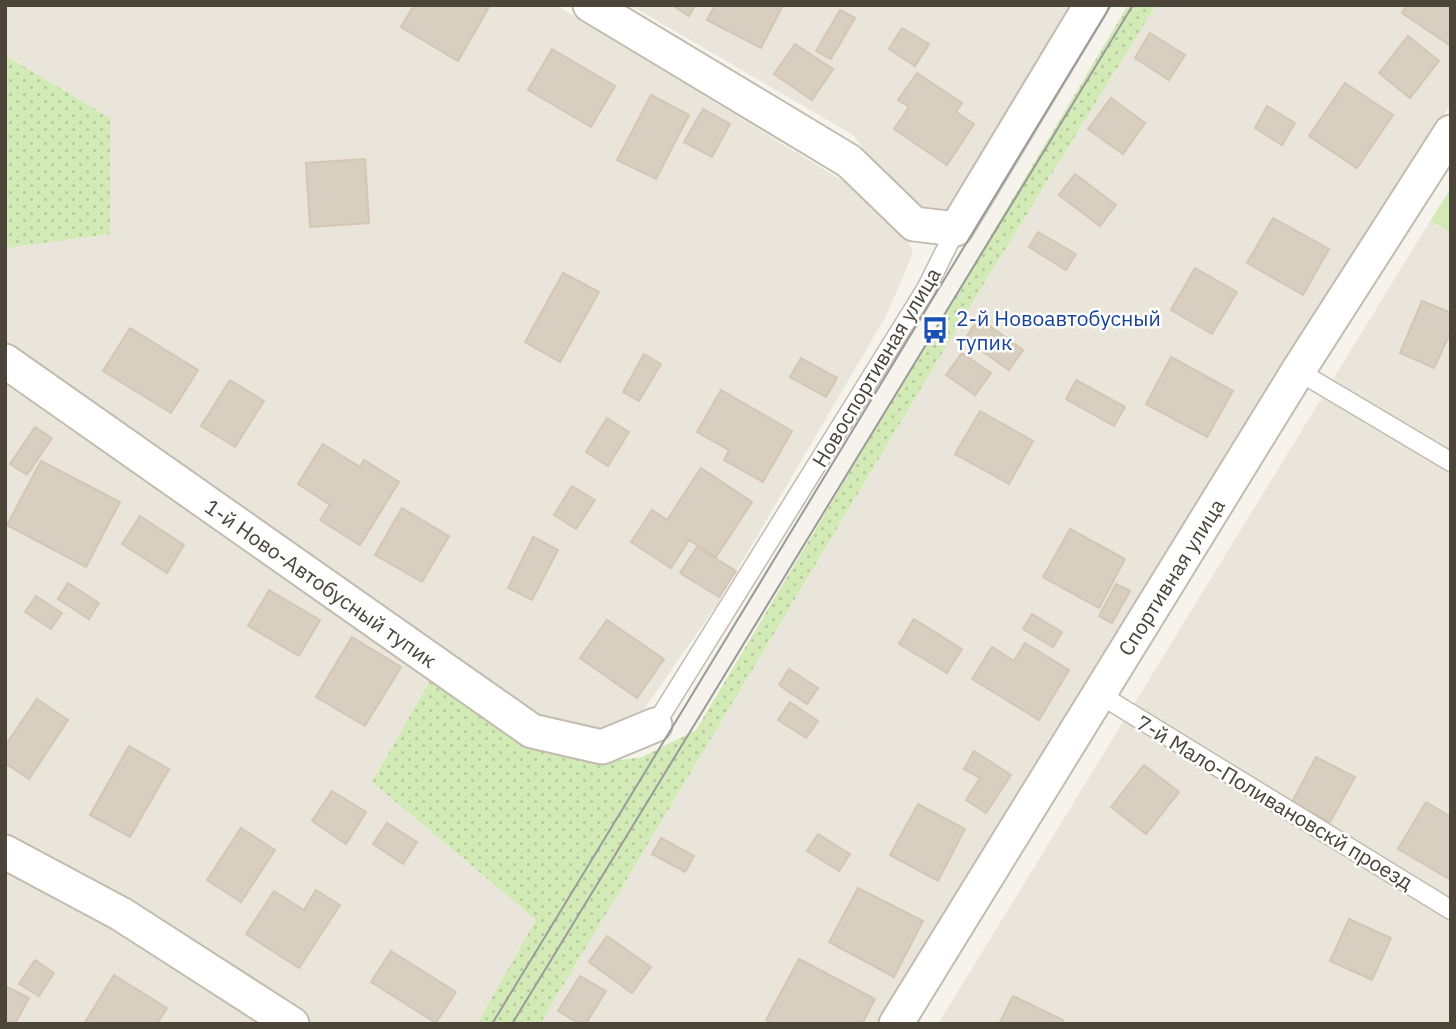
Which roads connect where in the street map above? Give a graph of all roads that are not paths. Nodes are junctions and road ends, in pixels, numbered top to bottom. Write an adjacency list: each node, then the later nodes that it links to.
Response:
1 (590, 5): 4 (street)
2 (1091, 5): 4 (street, Новоспортивная улица)
3 (1451, 132): 6 (street, Спортивная улица)
4 (956, 229): 9 (lane, Новоспортивная улица)
5 (5, 361): 9 (street, 1-й Ново-Автобусный тупик)
6 (1298, 371): 7 (lane); 8 (street, Спортивная улица)
7 (1451, 462)
8 (1099, 694): 11 (lane, 7-й Мало-Поливановскй проезд); 13 (street, Спортивная улица)
9 (655, 725)
10 (5, 852): 12 (street)
11 (1451, 909)
12 (292, 1024)
13 (896, 1024)

